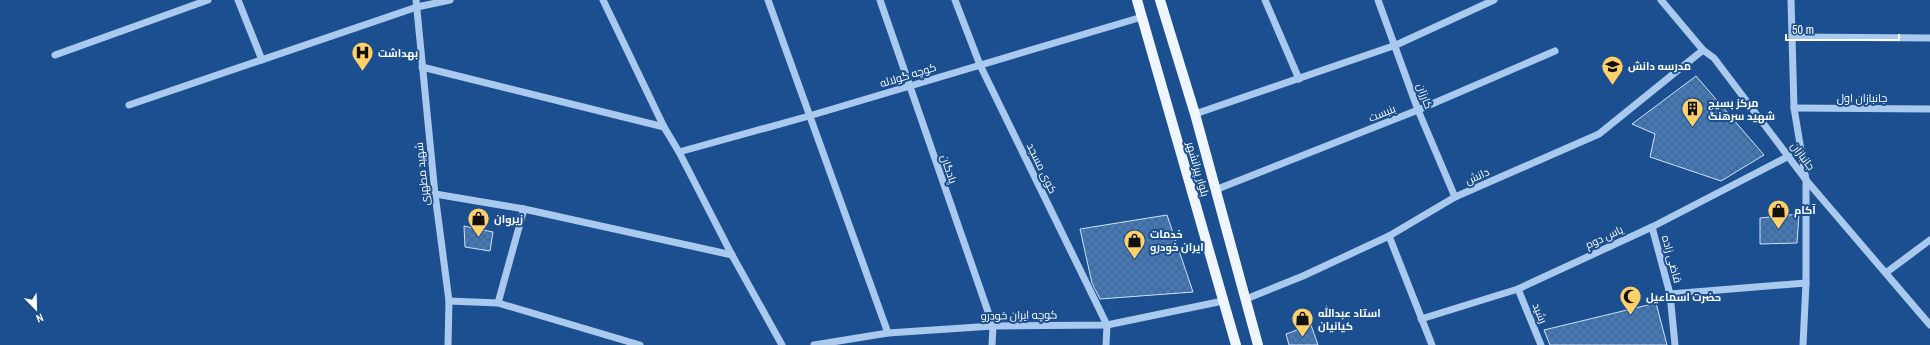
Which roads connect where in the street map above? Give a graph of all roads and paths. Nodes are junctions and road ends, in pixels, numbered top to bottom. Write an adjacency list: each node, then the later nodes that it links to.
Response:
1 (208, 0): 22 (street)
2 (238, 0): 23 (street)
3 (450, 0): 15 (street)
4 (603, 0): 34 (street)
5 (768, 0): 33 (street)
6 (880, 0): 27 (street, پادگان)
7 (955, 0): 24 (street, کوی مسجد)
8 (1136, 0): 16 (main road, بلوار پیرانشهر)
9 (1160, 0): 32 (main road, بلوار پیرانشهر)
10 (1265, 0): 26 (street)
11 (1378, 0): 19 (street, کارزان)
12 (1494, 0): 19 (street)
13 (1661, 0): 20 (street, جانبازان)
14 (1791, 0): 17 (street)
15 (416, 4): 23 (street); 25 (street, شهید مطهری)
16 (1142, 17): 24 (street, کوچه گولاله); 52 (main road, بلوار پیرانشهر)
17 (1792, 37): 18 (street); 29 (street)
18 (1930, 38)
19 (1396, 45): 26 (street); 30 (street, کارزان)
20 (1703, 50): 36 (street, جانبازان); 40 (street, دانش)
21 (1555, 51): 30 (street, بنبست)
22 (55, 55)
23 (262, 60): 28 (street)
24 (980, 65): 27 (street, کوچه گولاله); 55 (street, کوی مسجد)
25 (422, 67): 34 (street); 39 (street, شهید مطهری)
26 (1299, 79): 32 (street)
27 (909, 87): 33 (street, کوچه گولاله); 57 (street, پادگان)
28 (129, 105)
29 (1794, 108): 31 (street, جانبازان اول); 37 (street)
30 (1418, 110): 38 (street, بنبست); 40 (street, کارزان)
31 (1930, 110)
32 (1195, 114): 38 (main road, بلوار پیرانشهر)
33 (809, 116): 35 (street, کوچه گولاله); 58 (street)
34 (664, 127): 35 (street)
35 (679, 152): 45 (street)
36 (1789, 156): 37 (street, جانبازان); 42 (street, یاس دوم)
37 (1806, 180): 46 (street, جانبازان); 47 (street)
38 (1215, 190): 50 (main road, بلوار پیرانشهر)
39 (435, 194): 41 (street); 51 (street, شهید مطهری)
40 (1455, 198): 43 (street, دانش)
41 (524, 208): 45 (street); 53 (street)
42 (1652, 227): 48 (street, یاس دوم); 49 (street, قاضی زاده)
43 (1389, 236): 50 (street, دانش); 54 (street)
44 (1930, 240): 46 (street)
45 (732, 255): 61 (street)
46 (1887, 272): 56 (street, جانبازان)
47 (1806, 283): 49 (street); 70 (street)
48 (1518, 289): 54 (street, یاس دوم); 68 (street, رشید)
49 (1670, 294): 69 (street, قاضی زاده)
50 (1246, 299): 66 (main road, بلوار پیرانشهر)
51 (449, 301): 53 (street); 59 (street, شهید مطهری)
52 (1223, 301): 55 (street, کوچه ایران خودرو); 65 (main road, بلوار پیرانشهر)
53 (498, 303): 60 (street)
54 (1421, 319): 67 (street)
55 (1107, 325): 57 (street, کوچه ایران خودرو); 64 (street, کوی مسجد)
56 (1930, 325)
57 (992, 326): 58 (street, کوچه ایران خودرو); 63 (street, پادگان)
58 (888, 333): 62 (street, کوچه ایران خودرو)
59 (448, 345)
60 (640, 345)
61 (782, 345)
62 (814, 345)
63 (992, 345)
64 (1106, 345)
65 (1236, 345)
66 (1258, 345)
67 (1432, 345)
68 (1541, 345)
69 (1675, 345)
70 (1801, 345)

